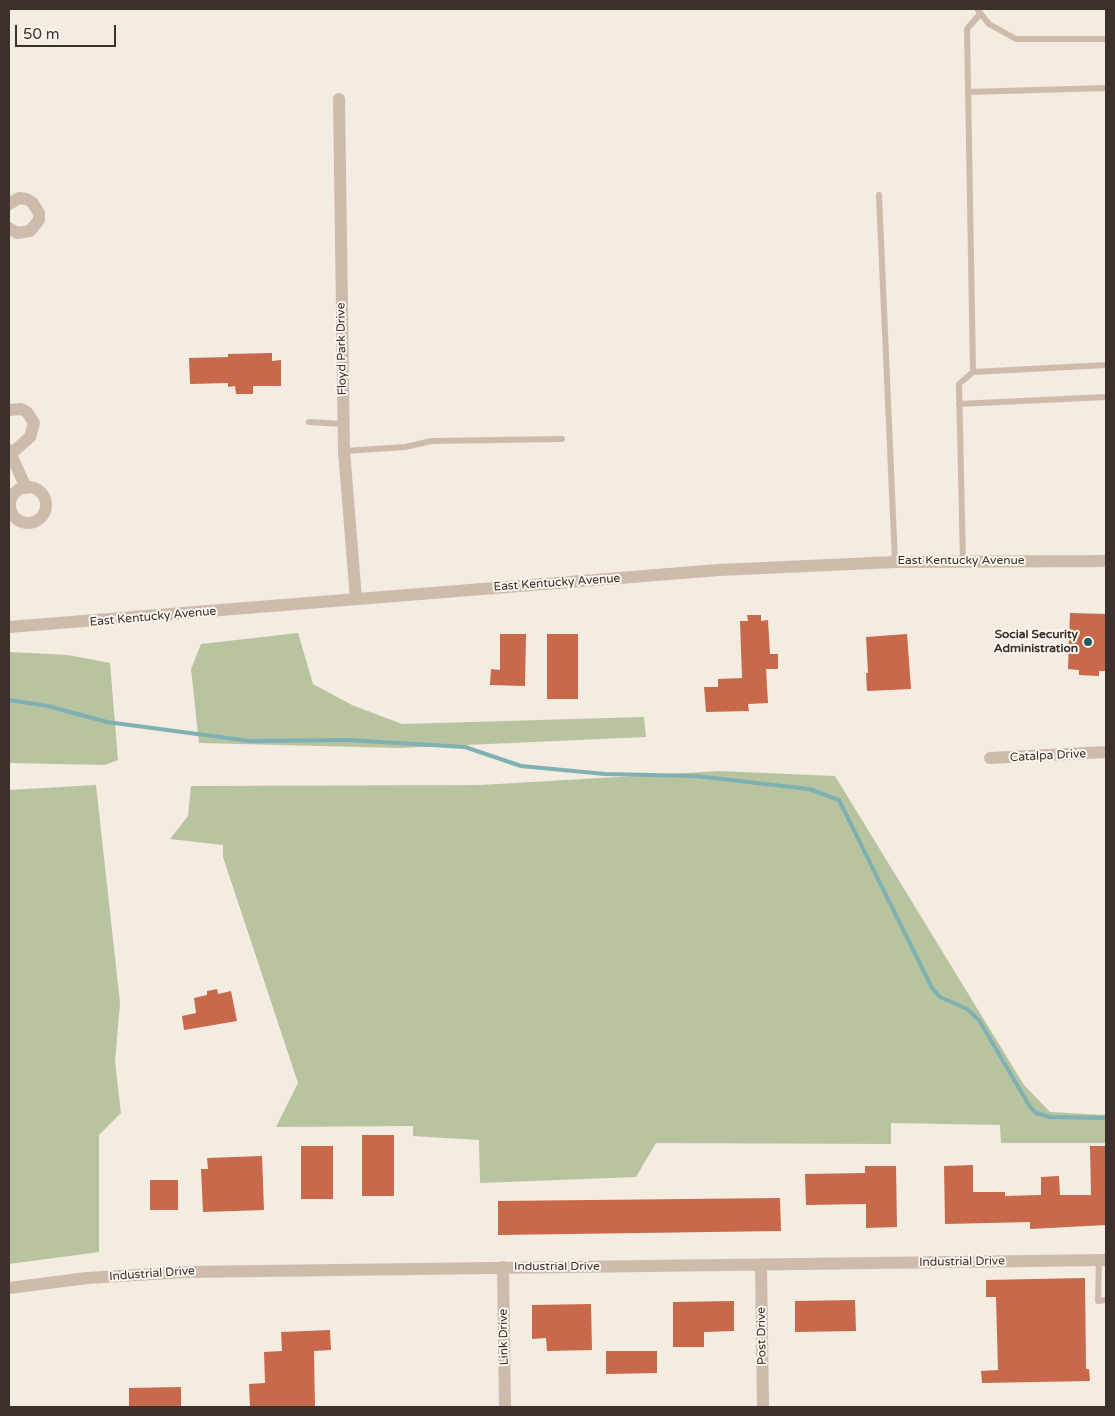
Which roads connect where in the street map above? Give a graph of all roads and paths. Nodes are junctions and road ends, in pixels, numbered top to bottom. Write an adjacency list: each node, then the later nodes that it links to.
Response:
1 (978, 11): 2 (lane); 4 (lane)
2 (1106, 39)
3 (1106, 88): 4 (lane)
4 (969, 92): 10 (lane)
5 (339, 99): 15 (street, Floyd Park Drive)
6 (879, 195): 22 (lane)
7 (9, 204): 8 (street)
8 (9, 228)
9 (1106, 366): 10 (lane)
10 (973, 372): 12 (lane)
11 (1106, 397): 12 (lane)
12 (959, 404): 21 (lane)
13 (9, 410): 18 (street)
14 (309, 422): 15 (lane)
15 (343, 424): 17 (street, Floyd Park Drive)
16 (562, 439): 17 (lane)
17 (344, 451): 23 (street, Floyd Park Drive)
18 (10, 452): 19 (street)
19 (26, 488)
20 (1106, 560): 21 (street, East Kentucky Avenue)
21 (963, 561): 22 (street, East Kentucky Avenue)
22 (895, 562): 23 (street, East Kentucky Avenue)
23 (356, 599): 24 (street, East Kentucky Avenue)
24 (9, 628)
25 (1106, 752): 26 (street, Catalpa Drive)
26 (990, 758)
27 (1103, 1260): 28 (street, Industrial Drive); 31 (lane)
28 (760, 1265): 29 (street, Industrial Drive); 33 (street, Post Drive)
29 (503, 1267): 30 (street, Industrial Drive); 32 (street, Link Drive)
30 (9, 1288)
31 (1106, 1300)
32 (505, 1407)
33 (763, 1407)

